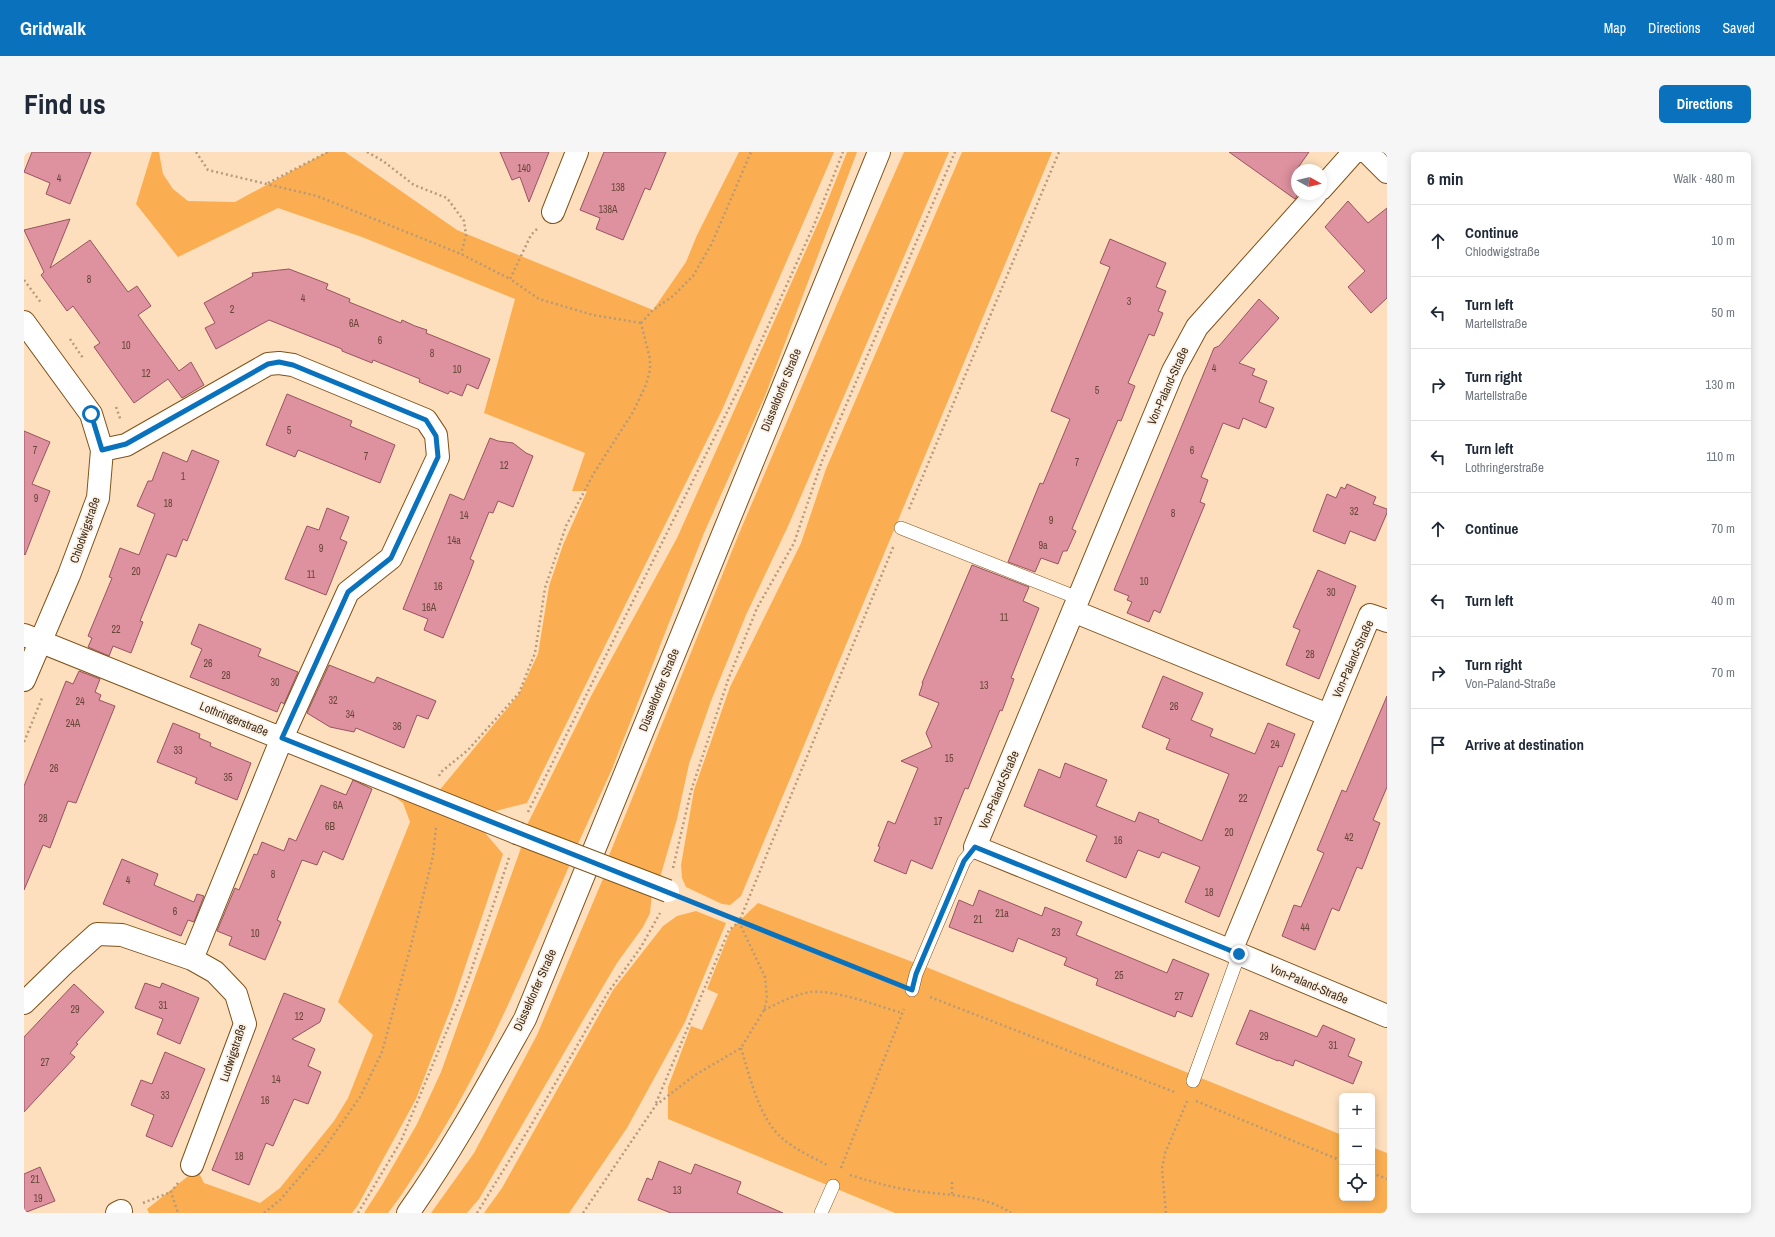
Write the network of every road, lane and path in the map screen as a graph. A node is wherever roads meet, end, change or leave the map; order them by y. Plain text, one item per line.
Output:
1 (196, 152) edge
2 (328, 152) edge
3 (367, 152) edge
4 (577, 152) edge
5 (752, 152) edge
6 (842, 152) edge
7 (879, 152) edge
8 (955, 152) edge
9 (1059, 152) edge
10 (1354, 152) edge
11 (1367, 152) edge
12 (1387, 172) edge
13 (1327, 182) edge
14 (268, 183) junction
15 (1311, 200) edge
16 (553, 212) joint
17 (461, 254) junction
18 (510, 279) junction
19 (24, 322) edge
20 (641, 323) junction
21 (102, 450) junction
22 (901, 528) junction
23 (1076, 604) junction
24 (1387, 621) edge
25 (32, 638) edge
26 (24, 680) edge
27 (1328, 715) junction
28 (282, 738) junction
29 (427, 796) junction
30 (517, 833) junction
31 (975, 847) junction
32 (668, 891) junction
33 (740, 922) junction
34 (1235, 952) junction
35 (192, 959) junction
36 (912, 990) junction
37 (24, 1003) edge
38 (764, 1010) junction
39 (902, 1013) junction
40 (1387, 1016) edge
41 (741, 1048) junction
42 (1193, 1081) joint
43 (1181, 1095) dead end
44 (1188, 1098) junction
45 (656, 1104) junction
46 (1339, 1159) edge
47 (192, 1165) joint
48 (840, 1171) junction
49 (1375, 1174) edge
50 (1387, 1179) edge
51 (952, 1181) dead end
52 (833, 1186) joint
53 (952, 1194) junction
54 (178, 1213) edge
55 (264, 1213) edge
56 (358, 1213) edge
57 (408, 1213) edge
58 (477, 1213) edge
59 (583, 1213) edge
60 (821, 1213) edge
61 (1011, 1213) edge
62 (1166, 1213) edge

1 - 14 path
2 - 14 path
3 - 17 path
4 - 16 street
5 - 20 path
6 - 30 path
7 - 57 street, Düsseldorfer Straße
8 - 32 path
9 - 22 path
10 - 13 street
11 - 12 street
14 - 17 path
15 - 23 street, Von-Paland-Straße
16 - 18 path
17 - 18 path
18 - 20 path
19 - 21 street, Chlodwigstraße
20 - 29 path
21 - 25 street, Chlodwigstraße
21 - 28 street
22 - 23 lane
22 - 33 path
23 - 27 street
23 - 31 street, Von-Paland-Straße
24 - 27 street, Von-Paland-Straße
25 - 26 street, Chlodwigstraße
25 - 28 street, Lothringerstraße
27 - 34 street, Von-Paland-Straße
28 - 29 street, Lothringerstraße
28 - 35 street
29 - 30 street, Lothringerstraße
29 - 55 path
30 - 32 street, Lothringerstraße, bridge
30 - 56 path
31 - 34 street, Von-Paland-Straße
31 - 36 lane
32 - 33 path
32 - 58 path
33 - 36 path
33 - 38 path
33 - 45 path
34 - 40 street, Von-Paland-Straße
34 - 42 lane
35 - 37 street, Ludwigstraße
35 - 47 street, Ludwigstraße
36 - 39 path
36 - 43 path
38 - 39 path
38 - 41 path
39 - 48 path
41 - 45 path
41 - 48 path
42 - 44 path
44 - 46 path
44 - 62 path
45 - 59 path
47 - 54 path
48 - 52 path
48 - 53 path
49 - 50 path
51 - 53 path
52 - 60 lane
53 - 61 path

